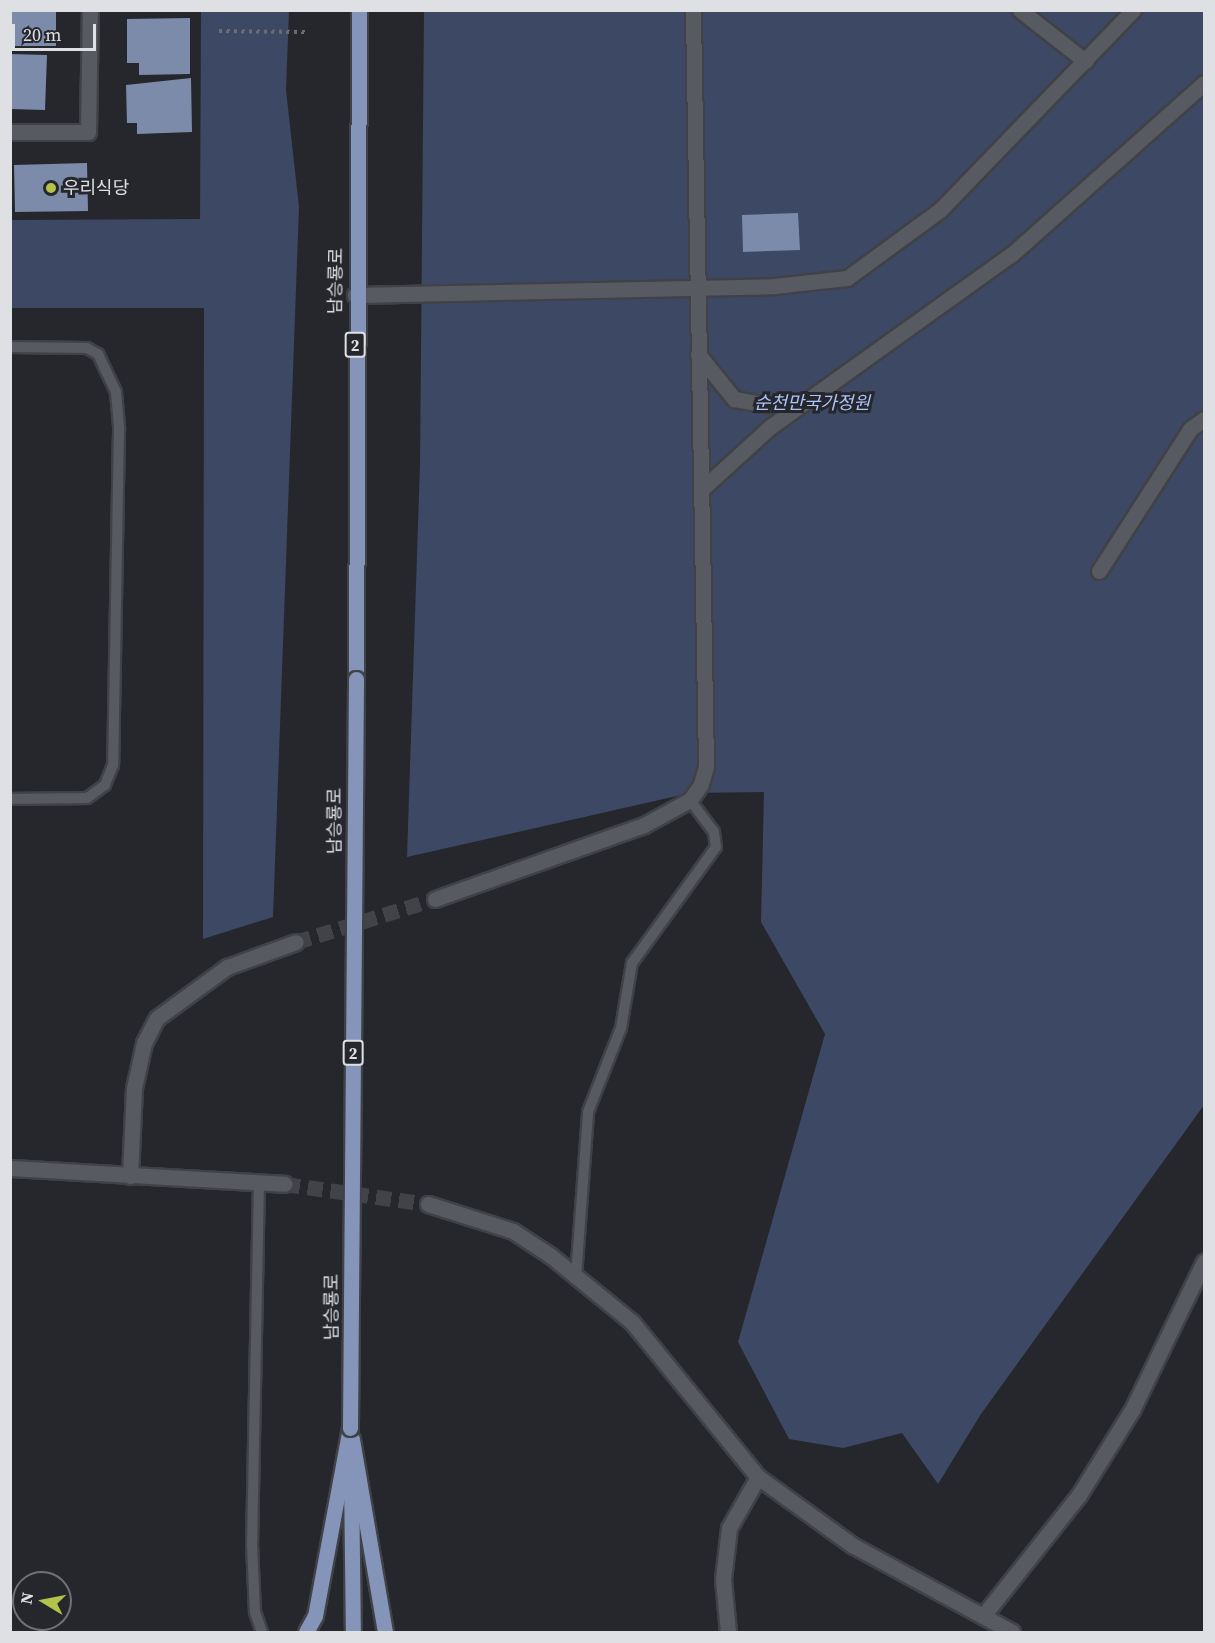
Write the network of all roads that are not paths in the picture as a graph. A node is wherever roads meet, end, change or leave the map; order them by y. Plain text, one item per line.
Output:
1 (90, 10) edge
2 (359, 10) edge
3 (693, 10) edge
4 (1020, 10) edge
5 (1134, 10) edge
6 (1085, 61) junction
7 (1204, 83) edge
8 (10, 132) edge
9 (694, 288) junction
10 (355, 295) junction
11 (10, 347) edge
12 (698, 354) junction
13 (805, 400) junction
14 (1204, 419) edge
15 (702, 489) junction
16 (1099, 571) dead end
17 (10, 799) edge
18 (690, 800) junction
19 (435, 899) tunnel mouth
20 (296, 942) tunnel mouth
21 (10, 1168) edge
22 (130, 1176) junction
23 (259, 1182) junction
24 (285, 1184) tunnel mouth
25 (428, 1204) tunnel mouth
26 (1204, 1262) edge
27 (576, 1277) junction
28 (350, 1428) junction
29 (758, 1477) junction
30 (983, 1616) junction
31 (262, 1632) edge
32 (306, 1632) edge
33 (353, 1632) edge
34 (385, 1632) edge
35 (728, 1632) edge
36 (1012, 1632) edge

1 - 8 street
2 - 10 main road, 남승룡로 / 2
3 - 9 street
4 - 6 street
5 - 6 street
6 - 9 street
7 - 13 street
9 - 10 street
9 - 12 street
10 - 28 main road, 남승룡로 / 2, bridge
11 - 17 lane
12 - 13 street
12 - 15 street
13 - 15 street
14 - 16 street
15 - 18 street
18 - 19 street
18 - 27 lane
20 - 22 street
21 - 22 street
22 - 23 street
23 - 24 street
23 - 31 lane
25 - 27 street
26 - 30 street
27 - 29 street
28 - 32 main road
28 - 33 main road, 남승룡로 / 2
28 - 34 main road
29 - 30 street
29 - 35 street
30 - 36 street

